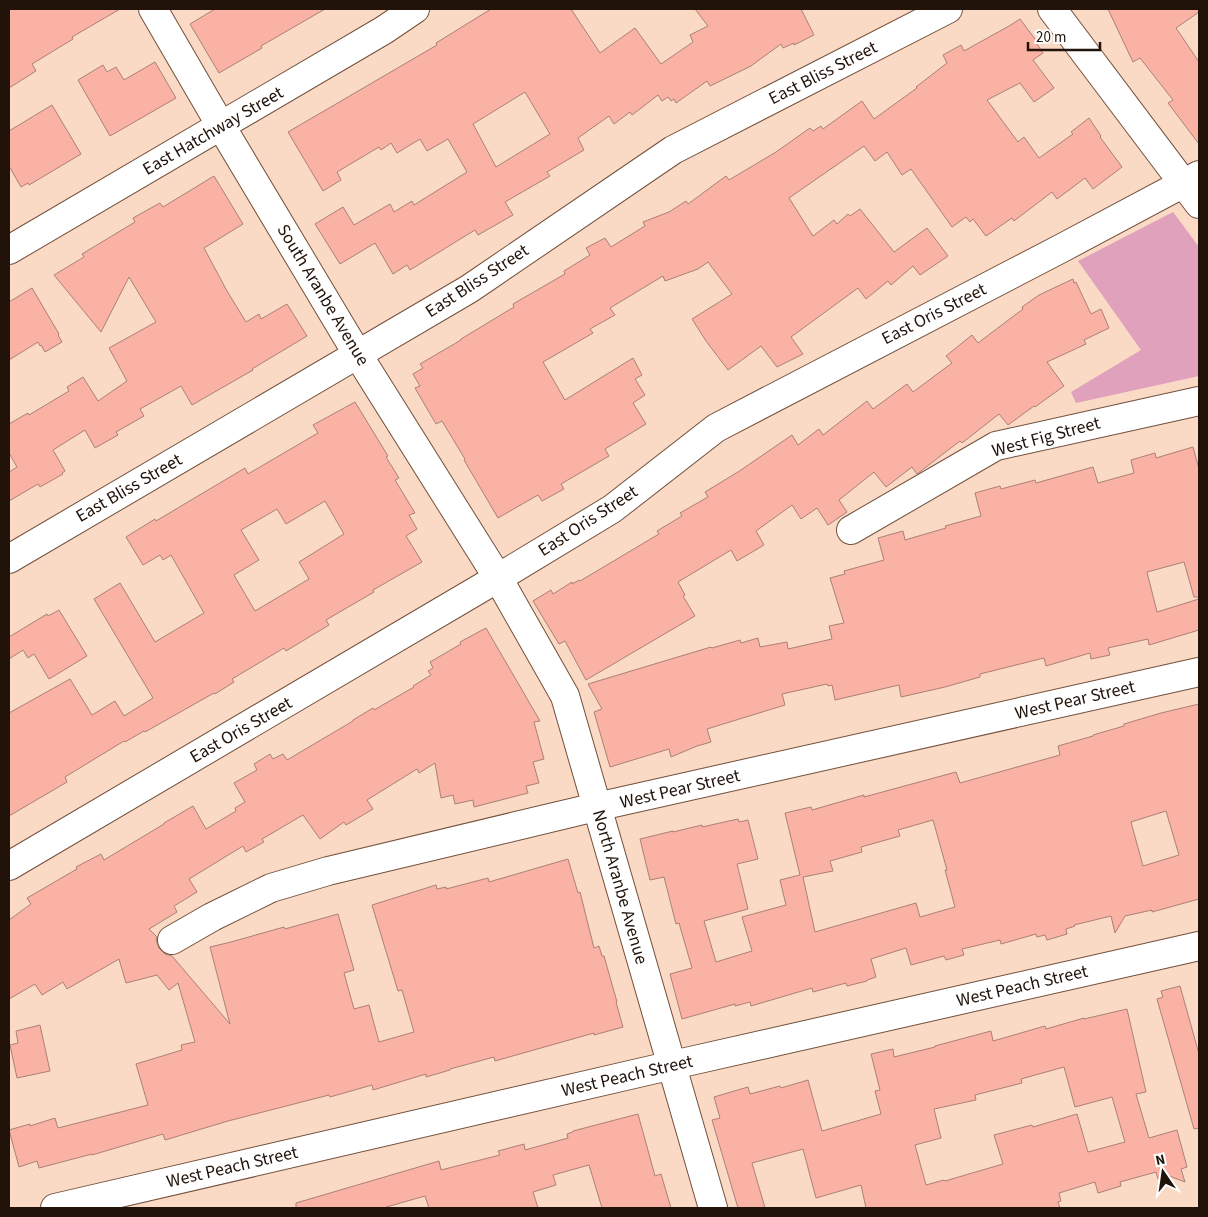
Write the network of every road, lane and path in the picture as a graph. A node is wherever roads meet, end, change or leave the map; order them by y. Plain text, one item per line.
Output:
1 (153, 9) edge
2 (415, 9) edge
3 (948, 9) edge
4 (1052, 9) edge
5 (221, 126) junction
6 (1194, 187) edge
7 (9, 250) edge
8 (358, 354) junction
9 (1199, 401) edge
10 (851, 530) dead end
11 (9, 559) edge
12 (498, 578) junction
13 (1199, 672) edge
14 (596, 807) junction
15 (9, 866) edge
16 (172, 940) dead end
17 (1199, 946) edge
18 (672, 1066) junction
19 (55, 1208) edge
20 (713, 1208) edge

1 - 5 street, South Aranbe Avenue
2 - 5 street, East Hatchway Street
3 - 8 street, East Bliss Street
4 - 6 street
5 - 7 street, East Hatchway Street
5 - 8 street, South Aranbe Avenue
6 - 12 street, East Oris Street
8 - 11 street, East Bliss Street
8 - 12 street, South Aranbe Avenue
9 - 10 street, West Fig Street
12 - 14 street, North Aranbe Avenue
12 - 15 street, East Oris Street
13 - 14 street, West Pear Street
14 - 16 street, West Pear Street
14 - 18 street, North Aranbe Avenue
17 - 18 street, West Peach Street
18 - 19 street, West Peach Street
18 - 20 street, North Aranbe Avenue

